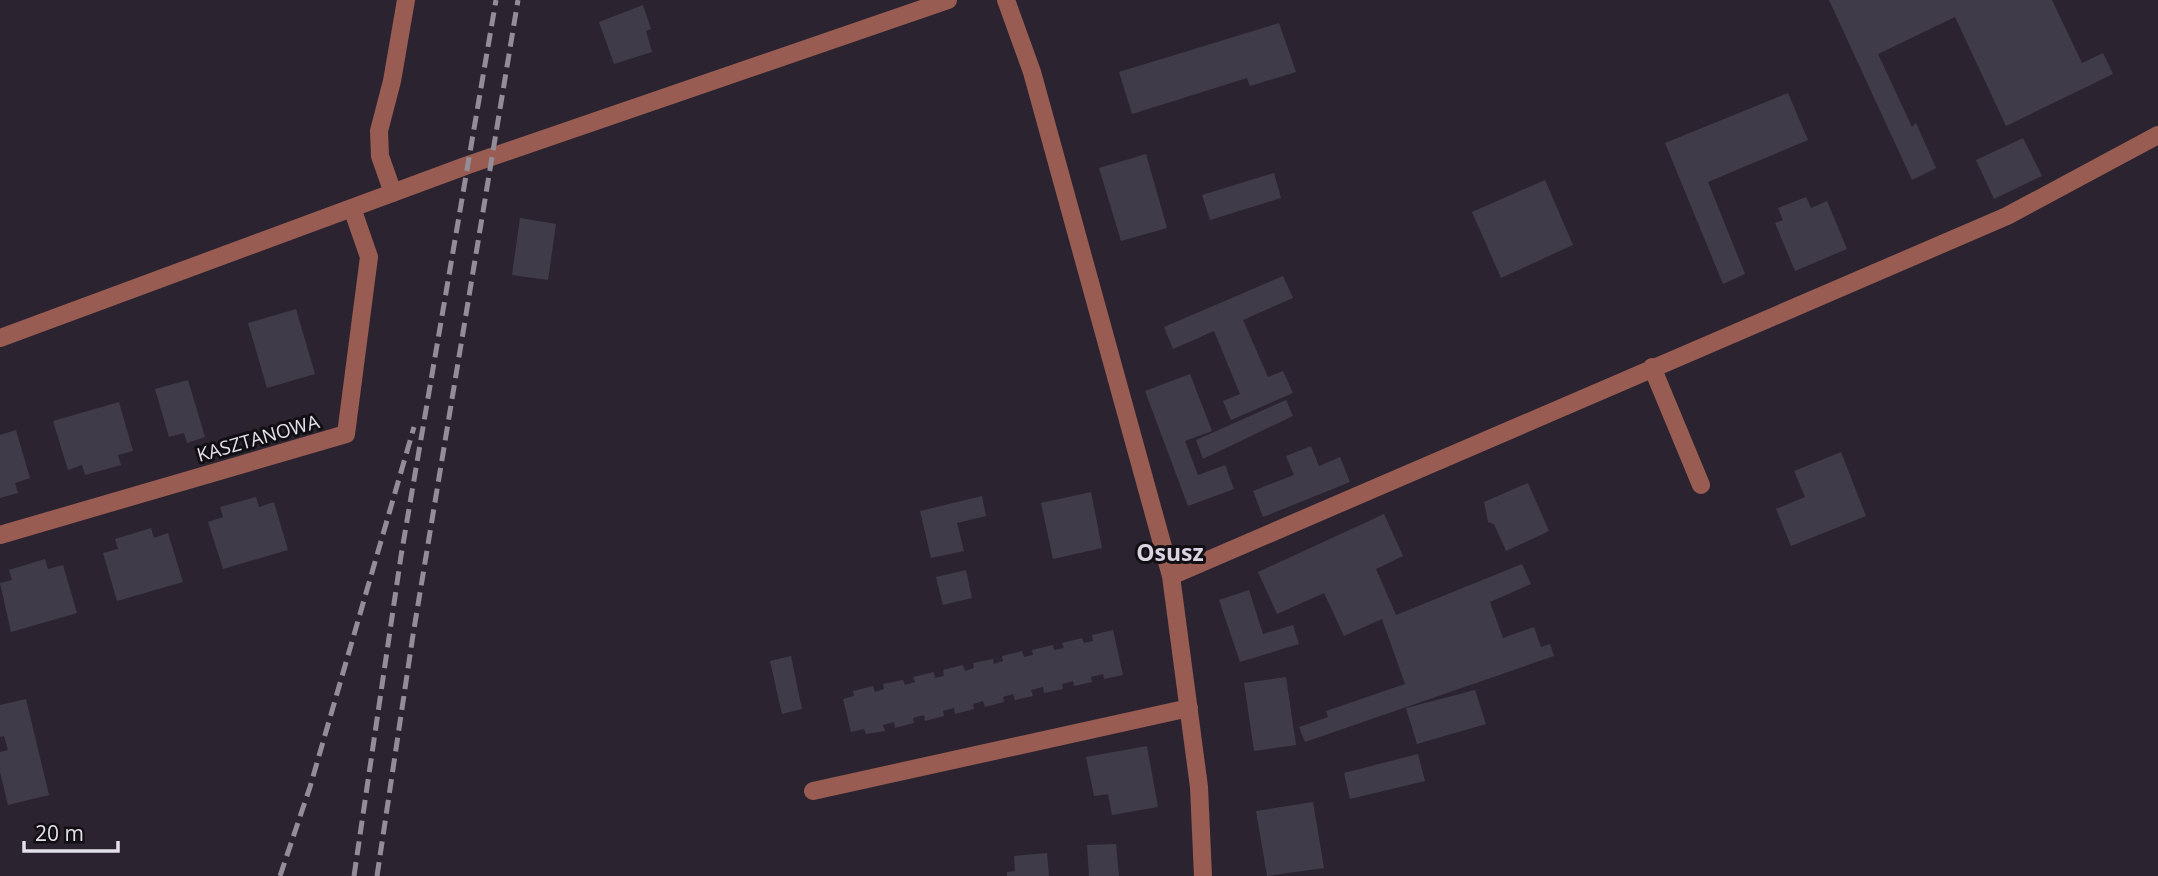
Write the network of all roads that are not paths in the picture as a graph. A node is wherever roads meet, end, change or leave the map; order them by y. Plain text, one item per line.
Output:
1 (406, 0) edge
2 (948, 0) edge
3 (1006, 0) edge
4 (2158, 135) edge
5 (393, 193) junction
6 (352, 208) junction
7 (0, 338) edge
8 (1652, 368) junction
9 (1701, 485) dead end
10 (0, 535) edge
11 (1171, 576) junction
12 (1189, 708) junction
13 (813, 791) dead end
14 (1203, 876) edge

1 - 5 street
2 - 5 street
3 - 11 street
4 - 8 street
5 - 6 street
6 - 7 street
6 - 10 street, KASZTANOWA
8 - 9 street
8 - 11 street
11 - 12 street
12 - 13 street
12 - 14 street

